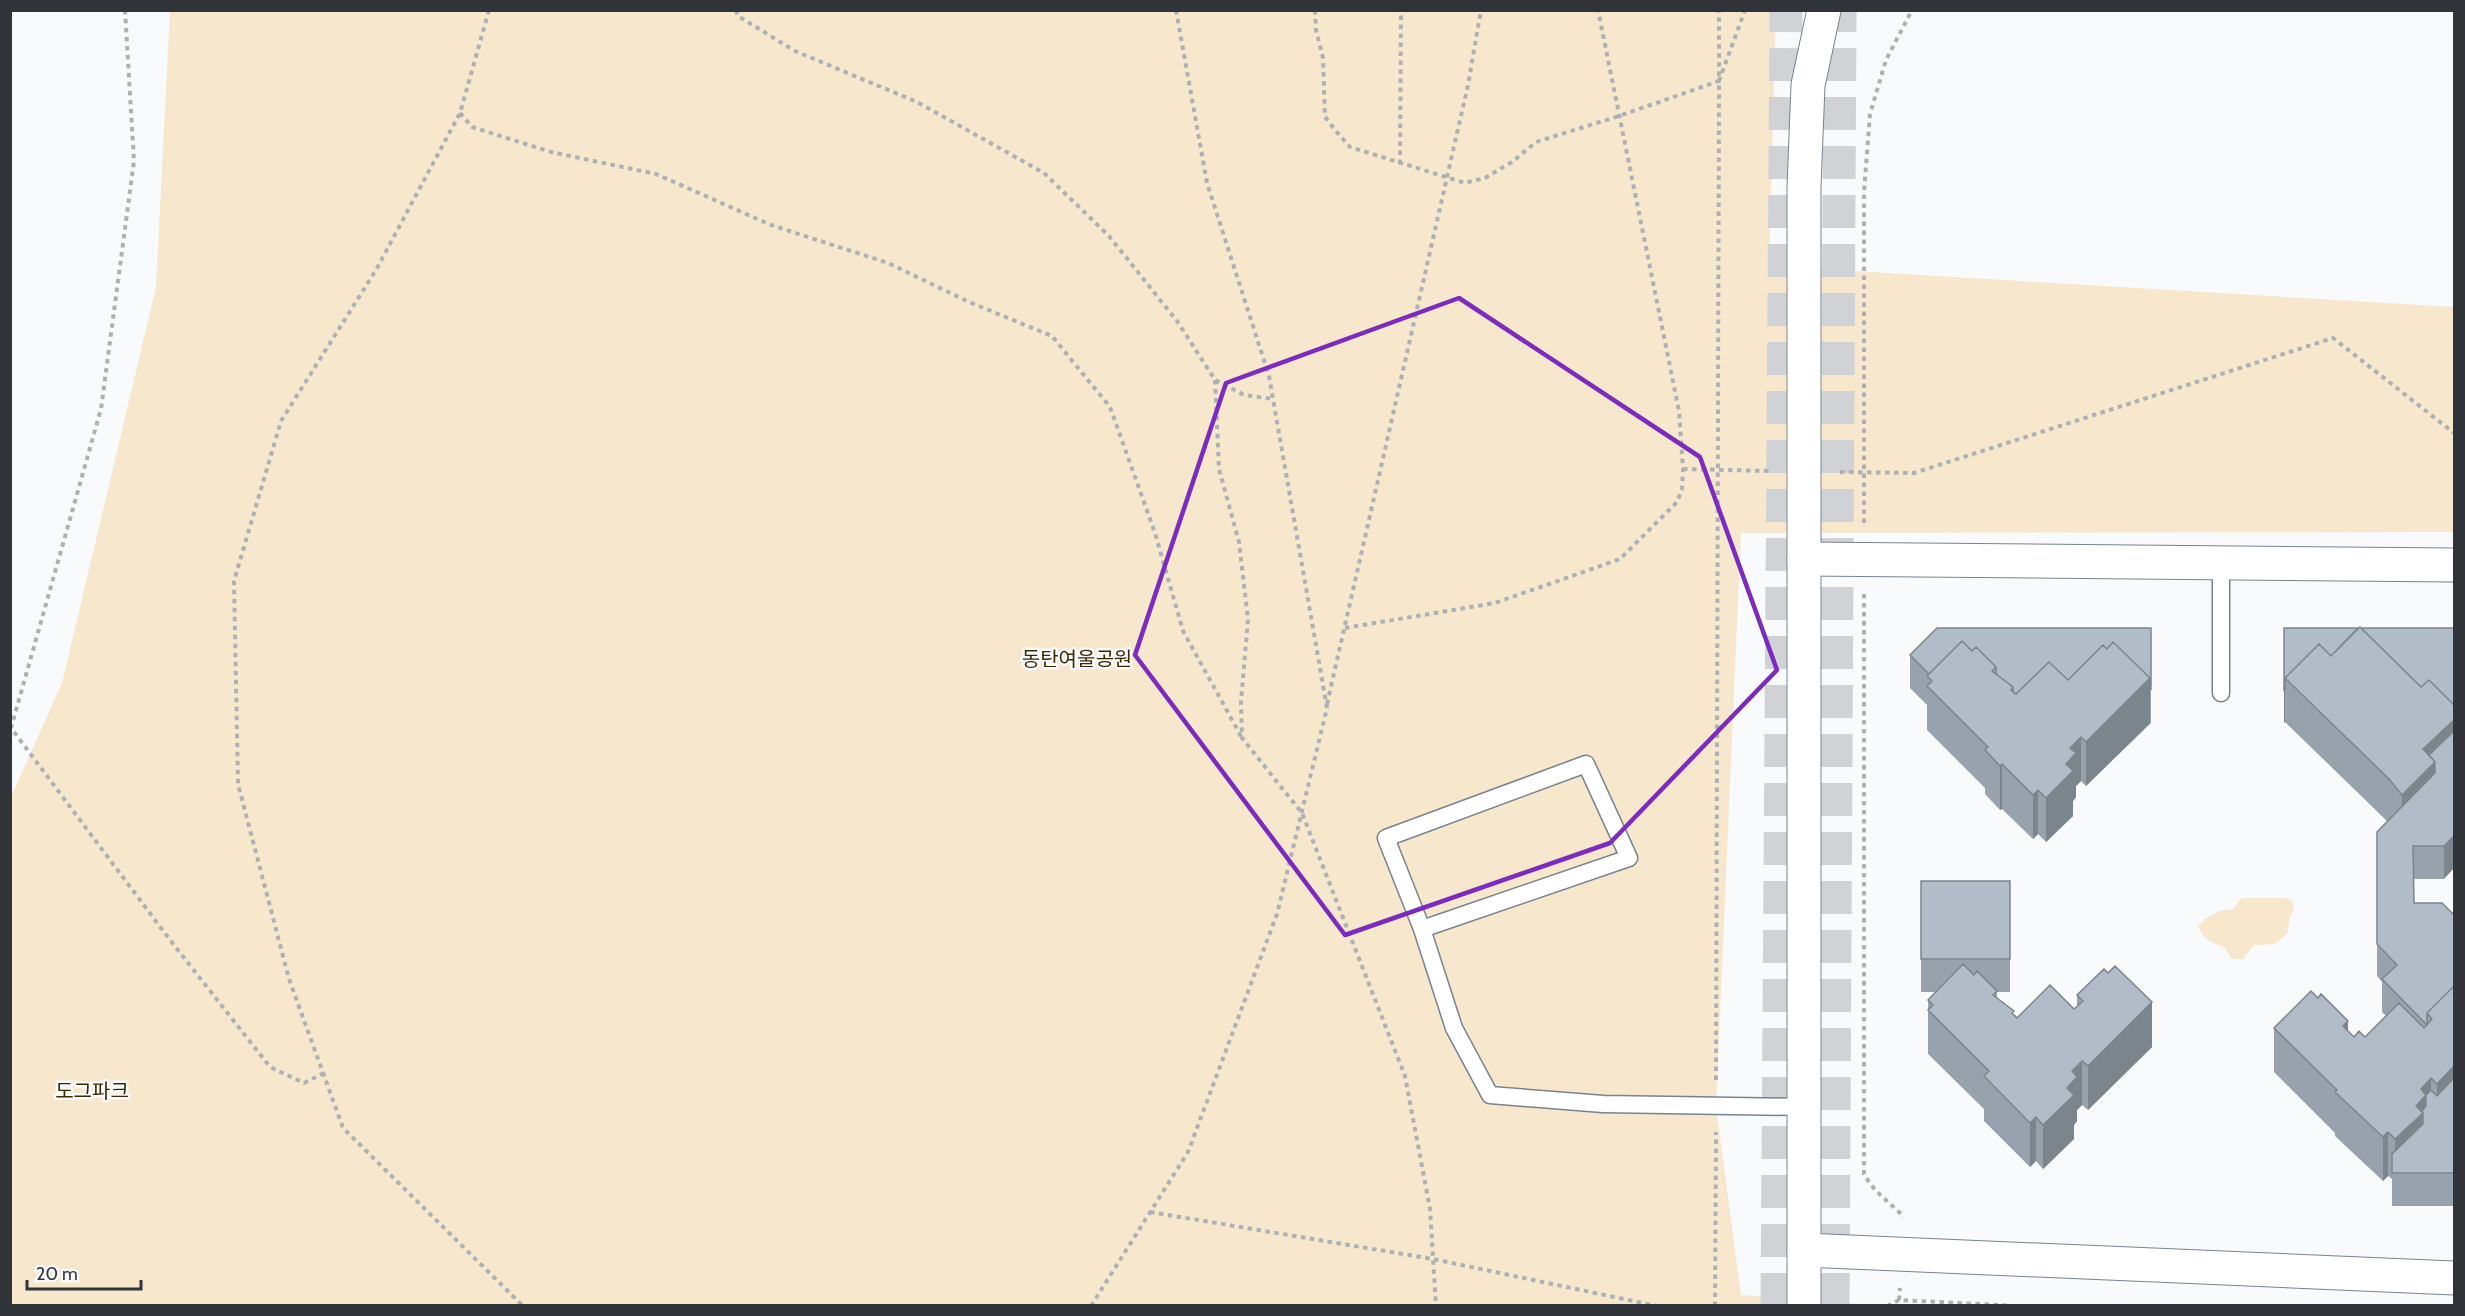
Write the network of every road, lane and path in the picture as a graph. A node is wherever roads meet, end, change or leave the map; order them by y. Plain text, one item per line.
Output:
1 (125, 10) edge
2 (489, 10) edge
3 (736, 10) edge
4 (1176, 10) edge
5 (1315, 10) edge
6 (1401, 10) edge
7 (1481, 10) edge
8 (1598, 10) edge
9 (1719, 10) edge
10 (1745, 10) edge
11 (1824, 10) edge
12 (1912, 10) edge
13 (1719, 81) junction
14 (460, 113) junction
15 (1619, 116) junction
16 (1400, 164) junction
17 (1447, 178) junction
18 (1215, 380) junction
19 (1273, 399) junction
20 (2454, 433) edge
21 (1683, 469) junction
22 (1718, 469) junction
23 (1804, 471) junction
24 (1864, 472) junction
25 (1804, 559) junction
26 (1864, 560) junction
27 (2221, 563) junction
28 (2454, 566) edge
29 (1345, 628) junction
30 (2221, 693) dead end
31 (1327, 708) junction
32 (1242, 738) junction
33 (1302, 813) junction
34 (1422, 929) junction
35 (324, 1073) junction
36 (1716, 1106) junction
37 (1804, 1107) junction
38 (1150, 1212) junction
39 (1902, 1215) dead end
40 (1804, 1250) junction
41 (1433, 1259) junction
42 (2454, 1278) edge
43 (523, 1305) edge
44 (1091, 1305) edge
45 (1436, 1305) edge
46 (1657, 1305) edge
47 (1715, 1305) edge
48 (1804, 1305) edge
49 (1887, 1305) edge
50 (2018, 1305) edge

1 - 35 path
2 - 14 path
3 - 18 path
4 - 19 path
5 - 16 path
6 - 16 path
7 - 17 path
8 - 15 path
9 - 13 path
10 - 13 path
11 - 23 street
12 - 24 path
13 - 15 path
13 - 22 path
14 - 32 path
14 - 35 path
15 - 17 path
15 - 21 path
16 - 17 path
17 - 29 path
18 - 19 path
18 - 32 path
19 - 31 path
20 - 24 path
21 - 22 path
21 - 29 path
22 - 23 path
22 - 36 path
23 - 24 path
23 - 25 street
24 - 26 path
25 - 26 street
25 - 37 street
26 - 27 street
26 - 39 path
27 - 28 street
27 - 30 lane
29 - 31 path
31 - 33 path
32 - 33 path
33 - 38 path
33 - 41 path
34 - 34 lane
34 - 36 lane
35 - 43 path
36 - 37 lane
36 - 47 path
37 - 40 street
38 - 41 path
38 - 44 path
40 - 42 street
40 - 48 street
41 - 45 path
41 - 46 path
49 - 50 path

